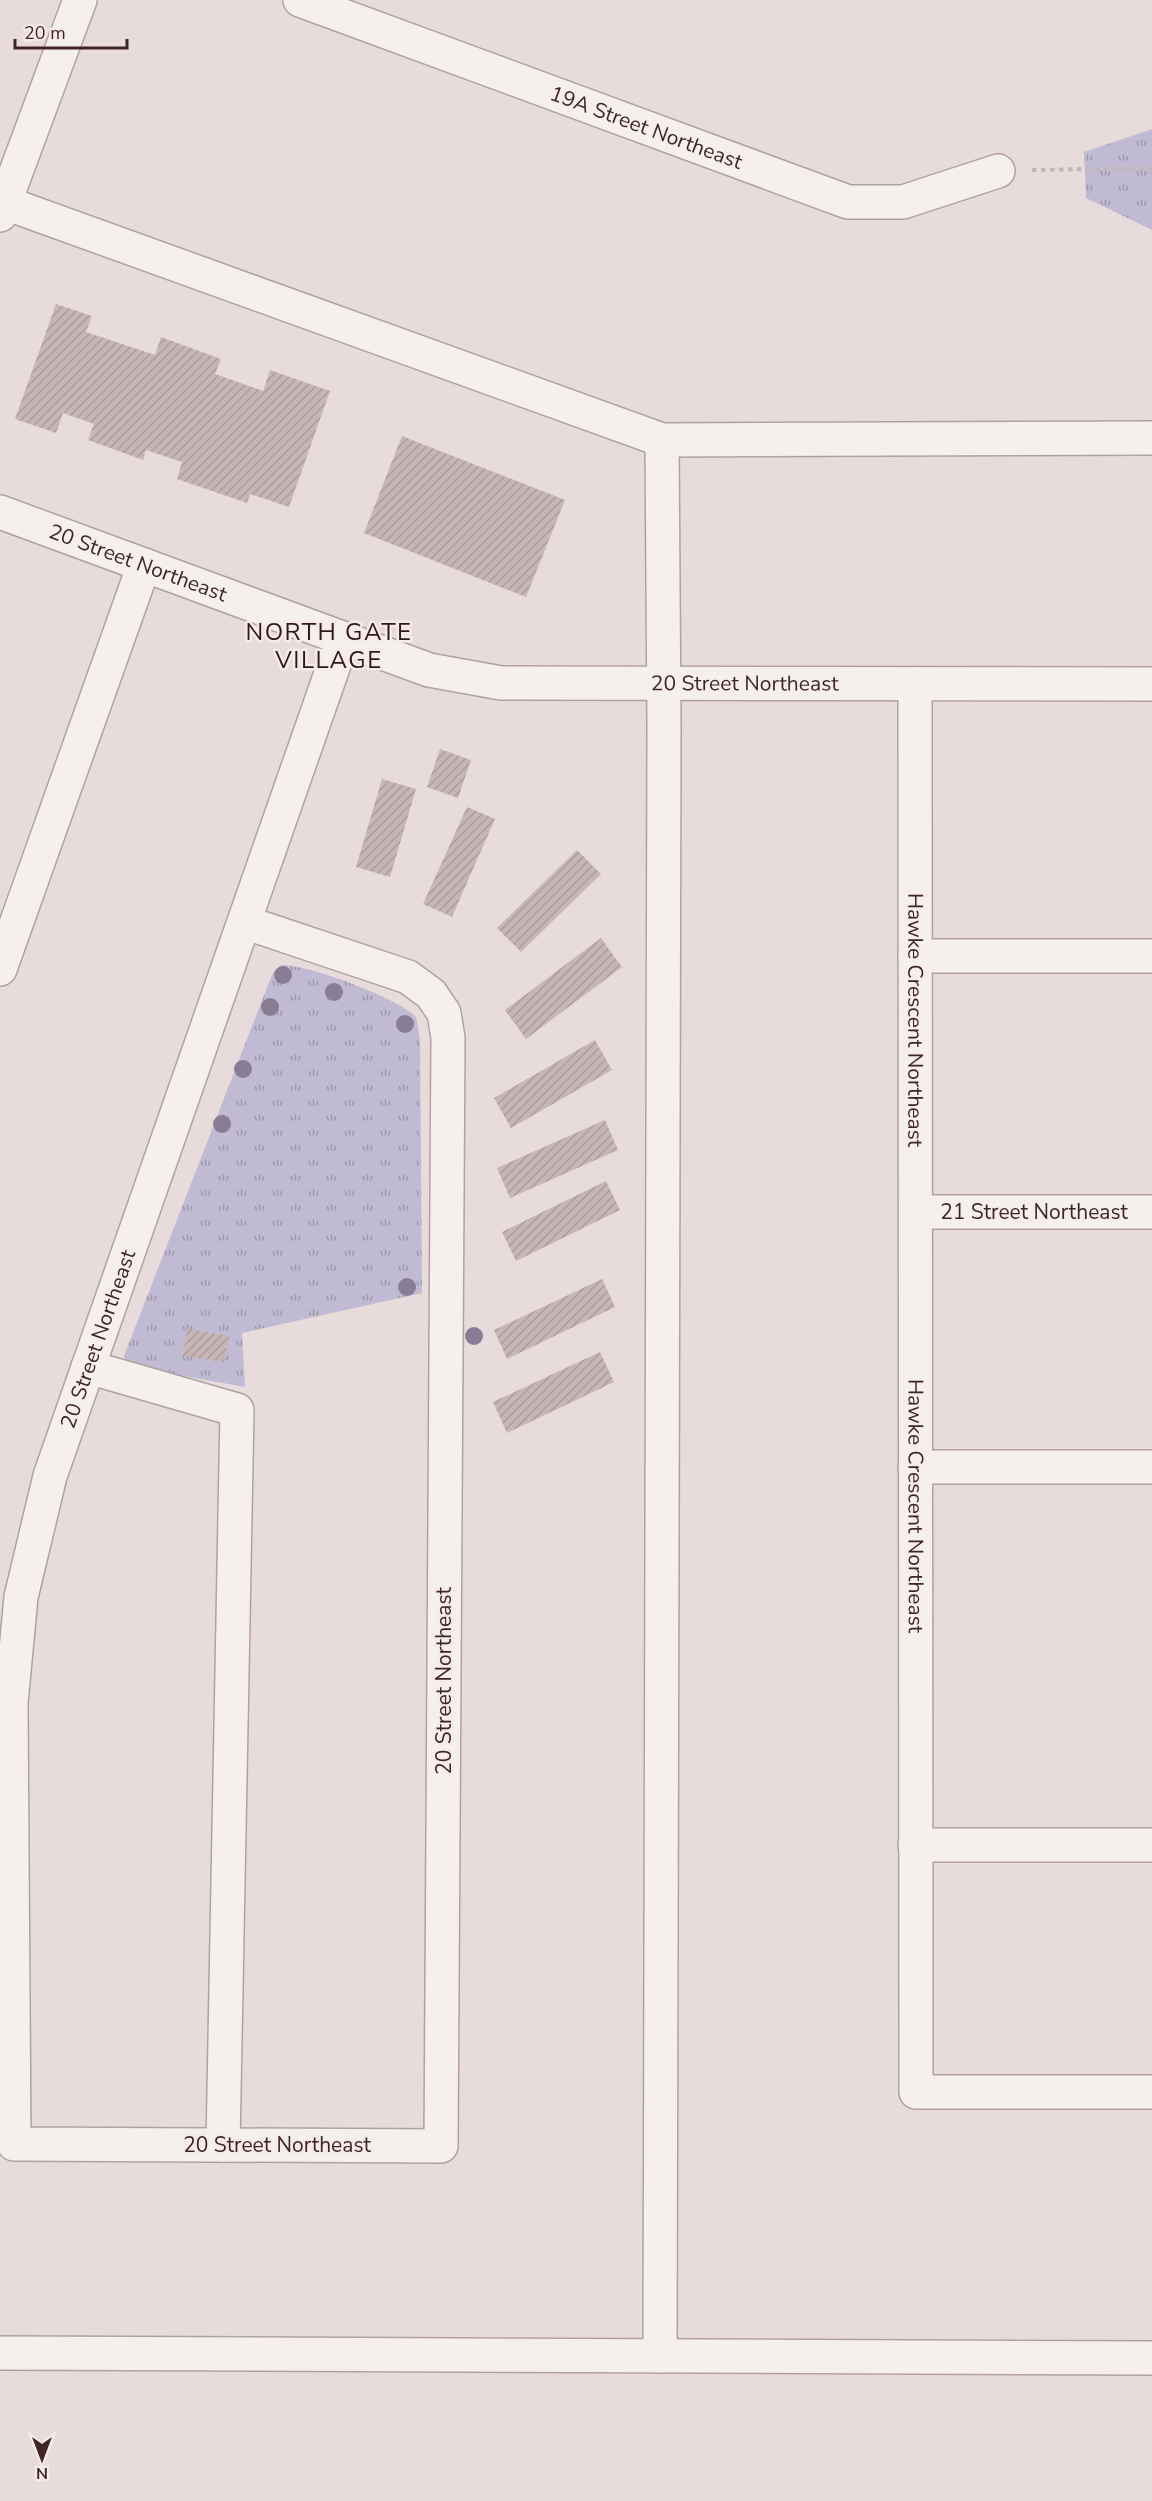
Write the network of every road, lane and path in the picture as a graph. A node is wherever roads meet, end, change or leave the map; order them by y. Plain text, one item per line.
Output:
1 (80, 0) edge
2 (300, 0) edge
3 (1152, 168) edge
4 (998, 171) joint
5 (2, 206) edge
6 (1152, 438) edge
7 (662, 440) junction
8 (0, 512) edge
9 (144, 566) junction
10 (343, 639) junction
11 (664, 683) junction
12 (915, 684) junction
13 (1152, 684) edge
14 (244, 922) junction
15 (915, 956) junction
16 (1152, 956) edge
17 (0, 969) edge
18 (917, 1212) junction
19 (1152, 1212) edge
20 (88, 1367) junction
21 (915, 1467) junction
22 (1152, 1467) edge
23 (915, 1845) junction
24 (1152, 1845) edge
25 (1152, 2092) edge
26 (223, 2145) junction
27 (0, 2353) edge
28 (660, 2356) junction
29 (1152, 2358) edge

1 - 5 street
2 - 4 street, 19A Street Northeast
3 - 4 path
5 - 7 street
6 - 7 street
7 - 11 street
8 - 9 street, 20 Street Northeast
9 - 10 street, 20 Street Northeast
9 - 17 street
10 - 11 street, 20 Street Northeast
10 - 14 street, 20 Street Northeast
11 - 12 street, 20 Street Northeast
11 - 28 street
12 - 13 street, 20 Street Northeast
12 - 15 street, Hawke Crescent Northeast
14 - 20 street, 20 Street Northeast
14 - 26 street, 20 Street Northeast
15 - 16 street
15 - 18 street, Hawke Crescent Northeast
18 - 19 street, 21 Street Northeast
18 - 21 street, Hawke Crescent Northeast
20 - 26 street
20 - 26 street, 20 Street Northeast
21 - 22 street
21 - 23 street, Hawke Crescent Northeast
23 - 24 street
23 - 25 street, Hawke Crescent Northeast
27 - 28 street
28 - 29 street

